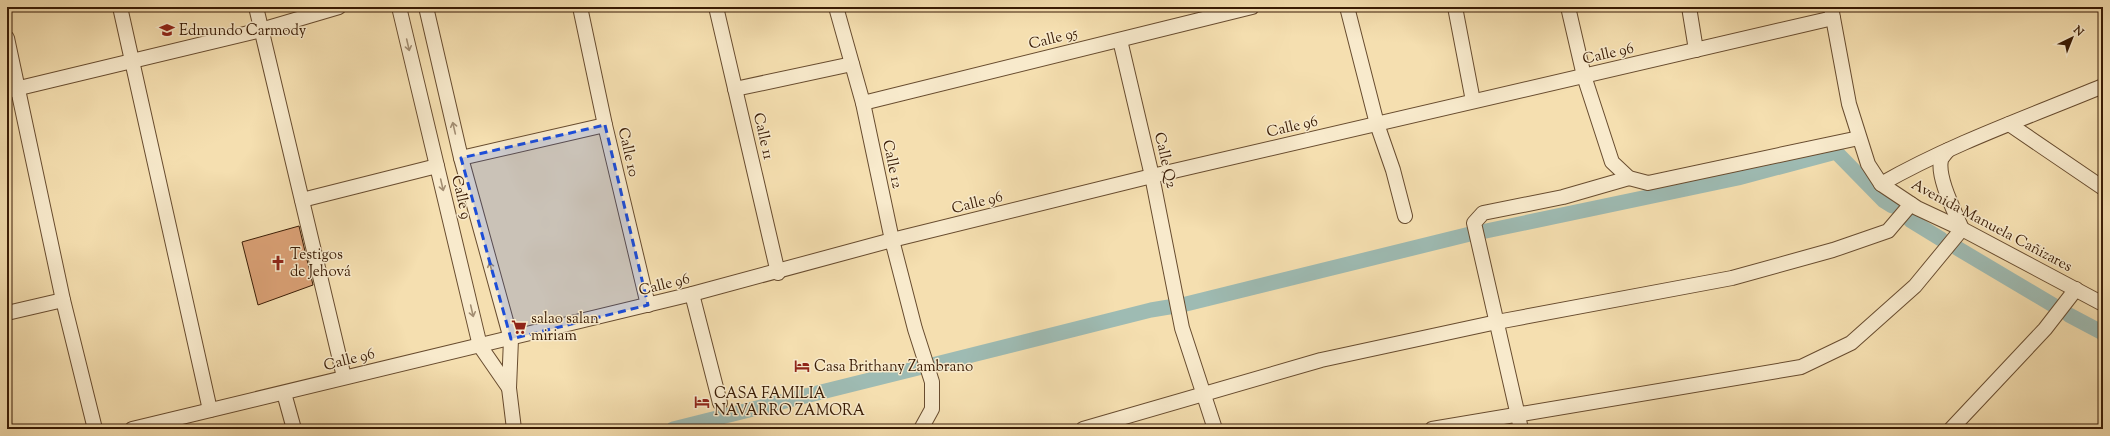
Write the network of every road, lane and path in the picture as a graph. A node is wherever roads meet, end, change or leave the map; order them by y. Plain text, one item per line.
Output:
1 (120, 7) edge
2 (256, 7) edge
3 (339, 7) edge
4 (399, 7) edge
5 (426, 7) edge
6 (580, 7) edge
7 (716, 7) edge
8 (836, 7) edge
9 (1252, 7) edge
10 (1348, 7) edge
11 (1455, 7) edge
12 (1568, 7) edge
13 (1689, 7) edge
14 (1832, 13) edge
15 (261, 30) junction
16 (7, 38) edge
17 (1120, 40) junction
18 (1696, 50) junction
19 (133, 61) junction
20 (852, 64) junction
21 (1584, 76) junction
22 (2103, 86) edge
23 (12, 89) edge
24 (735, 89) junction
25 (1473, 101) junction
26 (863, 103) junction
27 (1377, 124) junction
28 (2009, 124) junction
29 (605, 125) junction
30 (1859, 138) junction
31 (1948, 150) junction
32 (461, 158) junction
33 (437, 166) junction
34 (1152, 176) junction
35 (1628, 178) junction
36 (1881, 184) junction
37 (2103, 188) edge
38 (302, 200) junction
39 (1911, 204) junction
40 (1405, 216) dead end
41 (1962, 229) junction
42 (892, 240) junction
43 (778, 273) junction
44 (2076, 289) junction
45 (692, 294) junction
46 (63, 300) junction
47 (2103, 304) edge
48 (648, 305) junction
49 (7, 313) edge
50 (1497, 322) junction
51 (511, 339) junction
52 (480, 346) junction
53 (344, 377) junction
54 (509, 388) junction
55 (284, 393) junction
56 (1205, 394) junction
57 (720, 403) dead end
58 (210, 410) junction
59 (1517, 415) junction
60 (95, 429) edge
61 (132, 429) edge
62 (294, 429) edge
63 (514, 429) edge
64 (921, 429) edge
65 (1083, 429) edge
66 (1215, 429) edge
67 (1432, 429) edge
68 (1521, 429) edge
69 (1952, 429) edge

1 - 19 street
2 - 15 street
3 - 15 street
4 -> 33 street, Calle 9
32 -> 5 street, Calle 9
6 - 29 street, Calle 10
7 - 24 street, Calle 11
8 - 20 street, Calle 12
9 - 17 street, Calle 95
10 - 27 street
11 - 25 street
12 - 21 street
13 - 18 street
14 - 18 street, Calle 96
14 - 30 street, Avenida Manuela Cañizares
15 - 19 street
15 - 38 street
16 - 23 street
17 - 26 street, Calle 95
17 - 34 street, Calle Q2
18 - 21 street, Calle 96
19 - 23 street
19 - 58 street
20 - 24 street
20 - 26 street, Calle 12
21 - 25 street, Calle 96
21 - 35 street
22 - 28 street
23 - 46 street
24 - 43 street, Calle 11
25 - 27 street, Calle 96
26 - 42 street, Calle 12
27 - 34 street, Calle 96
27 - 40 street
28 - 31 street
28 - 37 street
29 - 32 street
29 - 48 street, Calle 10
30 - 35 street
30 - 36 street, Avenida Manuela Cañizares
31 - 36 street
31 - 41 street
51 -> 32 street, Calle 9
33 - 38 street
33 -> 52 street, Calle 9
34 - 42 street, Calle 96
34 - 56 street, Calle Q2
35 - 50 street
36 - 39 street, Avenida Manuela Cañizares
38 - 53 street
39 - 41 street, Avenida Manuela Cañizares
39 - 50 street
41 - 44 street, Avenida Manuela Cañizares
41 - 59 street
42 - 43 street, Calle 96
42 - 64 street, Calle 12
43 - 45 street, Calle 96
44 - 47 street, Avenida Manuela Cañizares
44 - 69 street
45 - 48 street, Calle 96
45 - 57 street
46 - 49 street
46 - 60 street
48 - 51 street, Calle 96
50 - 56 street
50 - 59 street
51 - 52 street, Calle 96
51 - 54 street, Calle 9
52 - 53 street, Calle 96
52 - 54 street, Calle 9
53 - 55 street, Calle 96
54 - 63 street, Calle 9
55 - 58 street, Calle 96
55 - 62 street
56 - 65 street
56 - 66 street, Calle Q2
58 - 61 street, Calle 96
59 - 67 street
59 - 68 street

